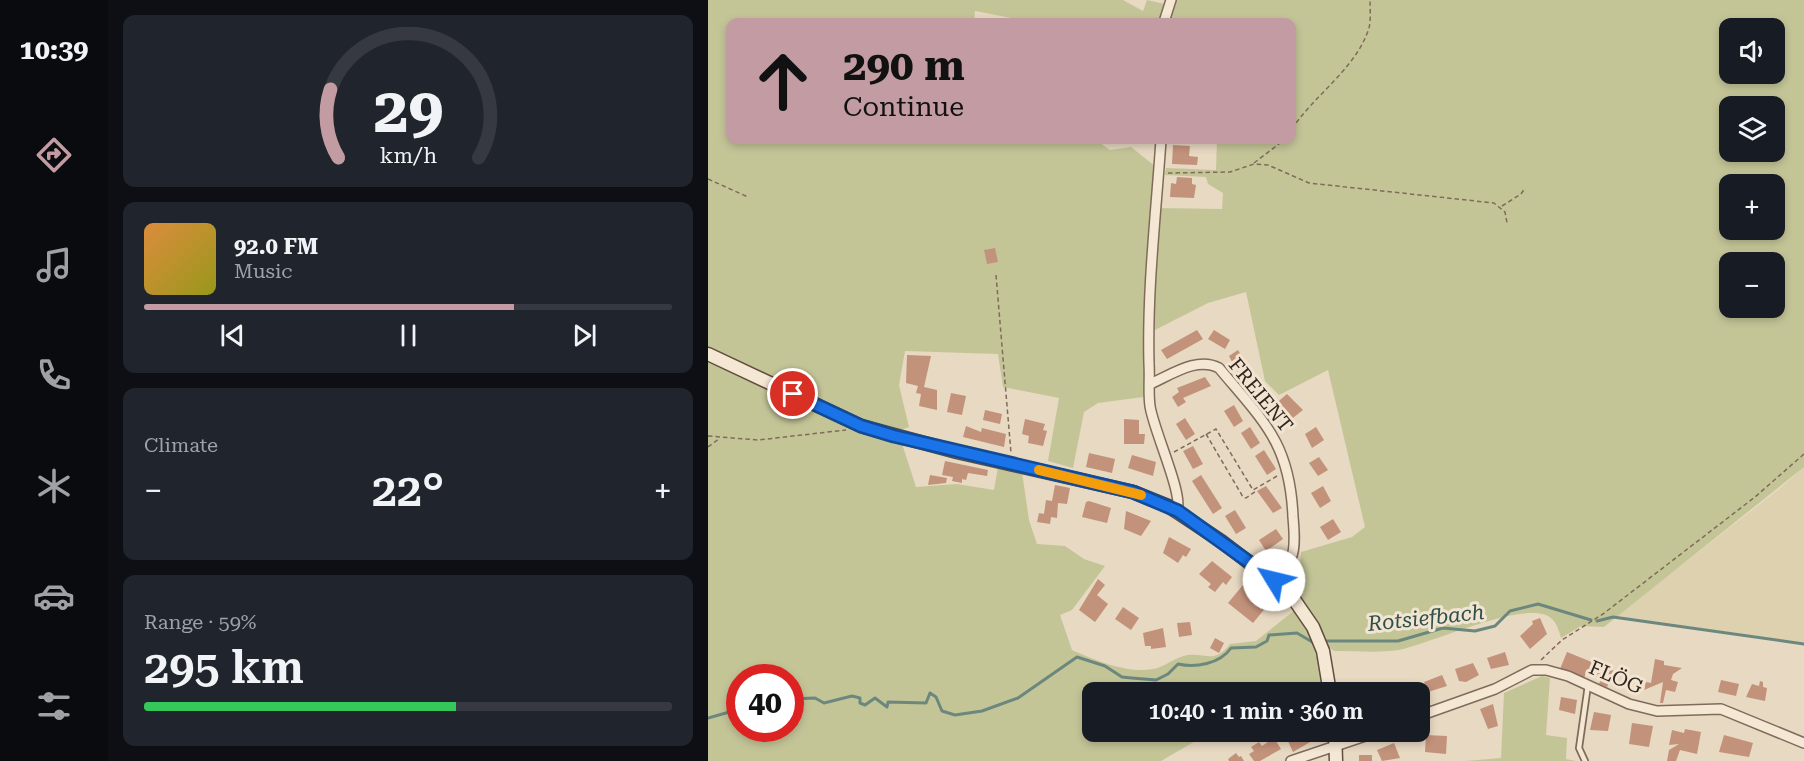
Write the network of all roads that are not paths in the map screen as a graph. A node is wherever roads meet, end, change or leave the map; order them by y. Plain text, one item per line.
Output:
1 (1171, 0) edge
2 (1165, 18) edge
3 (1161, 144) edge
4 (708, 354) edge
5 (1150, 384) junction
6 (1178, 511) junction
7 (1274, 580) junction
8 (1329, 682) edge
9 (1588, 685) junction
10 (1430, 712) edge
11 (1336, 742) edge
12 (1350, 742) edge
13 (1804, 743) edge
14 (1337, 747) junction
15 (1291, 761) edge
16 (1336, 761) edge
17 (1585, 761) edge

1 - 2 street
3 - 5 street
4 - 6 street
5 - 6 street
5 - 7 street, FREIENT
6 - 7 street
7 - 8 street
9 - 10 street, FLÖG
9 - 13 street, FLÖG
9 - 17 lane
11 - 14 street
12 - 14 street
14 - 15 street
14 - 16 street

